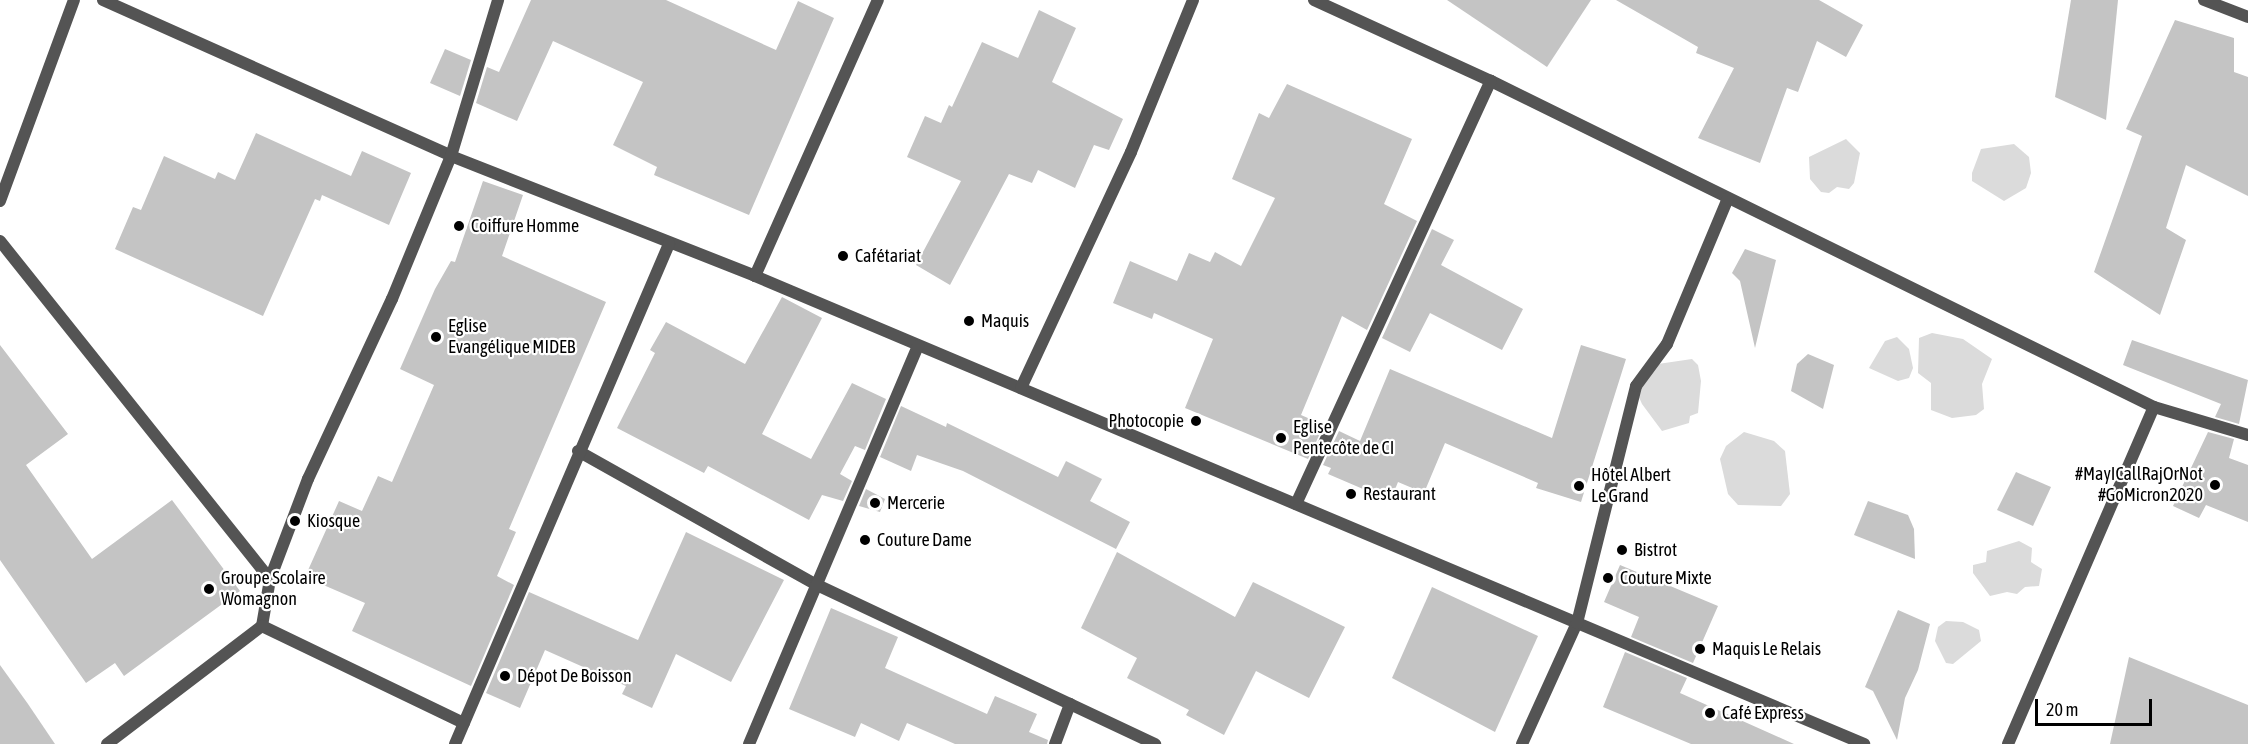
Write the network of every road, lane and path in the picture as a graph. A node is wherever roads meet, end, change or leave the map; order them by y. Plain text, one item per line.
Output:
1 (74, 0) edge
2 (103, 0) edge
3 (498, 0) edge
4 (878, 0) edge
5 (1193, 0) edge
6 (1314, 0) edge
7 (2204, 0) edge
8 (2248, 17) edge
9 (1491, 81) junction
10 (451, 156) junction
11 (1728, 198) junction
12 (0, 201) edge
13 (0, 241) edge
14 (669, 244) junction
15 (755, 276) junction
16 (918, 345) junction
17 (1021, 388) junction
18 (2154, 407) junction
19 (2248, 435) edge
20 (578, 451) junction
21 (1296, 504) junction
22 (270, 579) junction
23 (815, 584) junction
24 (1577, 623) junction
25 (262, 626) junction
26 (1070, 704) junction
27 (464, 723) junction
28 (107, 744) edge
29 (455, 744) edge
30 (749, 744) edge
31 (1055, 744) edge
32 (1155, 744) edge
33 (1522, 744) edge
34 (1864, 744) edge
35 (2008, 744) edge

1 - 12 street
2 - 10 street
3 - 10 street
4 - 15 street
5 - 17 street
6 - 9 street
7 - 8 street
9 - 11 street
9 - 21 street
10 - 14 street
10 - 22 street
11 - 18 street
11 - 24 street
13 - 22 street
14 - 15 street
14 - 20 street
15 - 16 street
16 - 17 street
16 - 23 street
17 - 21 street
18 - 19 street
18 - 35 street
20 - 23 street
20 - 27 street
21 - 24 street
22 - 25 street
23 - 26 street
23 - 30 street
24 - 33 street
24 - 34 street
25 - 27 street
25 - 28 street
26 - 31 street
26 - 32 street
27 - 29 street

